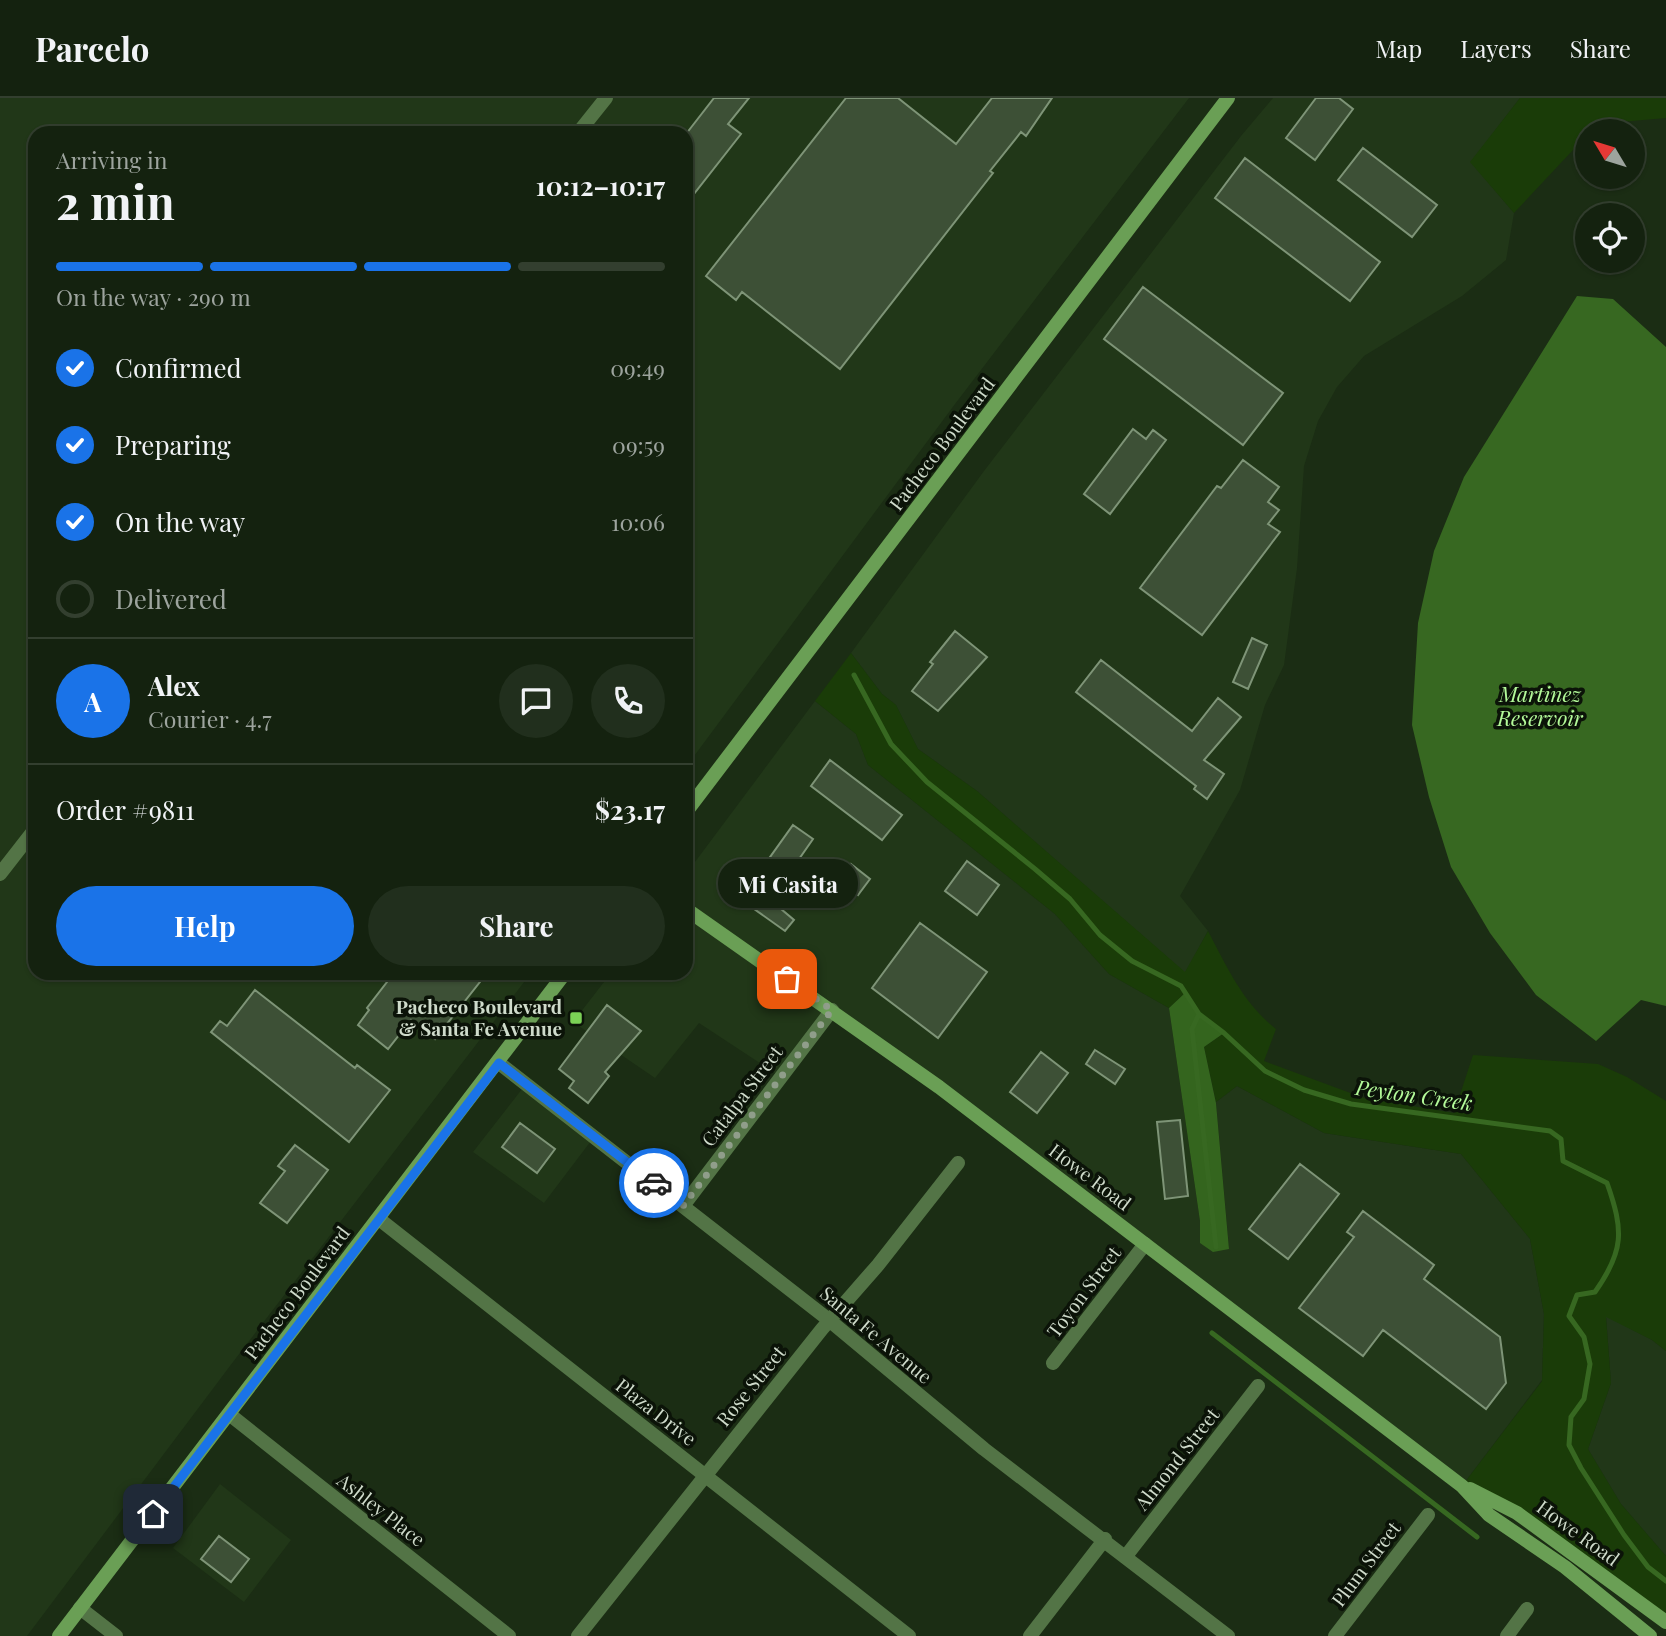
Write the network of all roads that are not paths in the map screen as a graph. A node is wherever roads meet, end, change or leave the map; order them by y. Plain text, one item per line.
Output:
1 (606, 98) edge
2 (1221, 100) edge
3 (584, 126) edge
4 (693, 804) edge
5 (28, 838) edge
6 (0, 874) edge
7 (693, 914) edge
8 (560, 980) edge
9 (832, 1010) junction
10 (499, 1063) junction
11 (958, 1163) dead end
12 (683, 1206) junction
13 (379, 1219) junction
14 (1145, 1244) junction
15 (829, 1320) junction
16 (1053, 1363) dead end
17 (1258, 1386) dead end
18 (229, 1414) junction
19 (705, 1475) junction
20 (1462, 1486) junction
21 (1428, 1515) dead end
22 (1105, 1539) junction
23 (1126, 1556) junction
24 (80, 1608) junction
25 (1527, 1609) dead end
26 (1666, 1622) edge
27 (59, 1636) edge
28 (116, 1636) edge
29 (509, 1636) edge
30 (578, 1636) edge
31 (909, 1636) edge
32 (1030, 1636) edge
33 (1228, 1636) edge
34 (1335, 1636) edge
35 (1507, 1636) edge
36 (1650, 1636) edge

1 - 3 street
2 - 4 main road, Pacheco Boulevard
5 - 6 street
7 - 9 main road, Howe Road
8 - 10 main road, Pacheco Boulevard
9 - 12 street, Catalpa Street
9 - 14 main road, Howe Road
10 - 12 street, Santa Fe Avenue
10 - 13 main road, Pacheco Boulevard
11 - 15 street, Rose Street
12 - 15 street, Santa Fe Avenue
13 - 18 main road, Pacheco Boulevard
13 - 19 street, Plaza Drive
14 - 16 street, Toyon Street
14 - 20 main road, Howe Road
15 - 19 street, Rose Street
15 - 22 street, Santa Fe Avenue
17 - 23 street, Almond Street
18 - 24 main road, Pacheco Boulevard
18 - 29 street, Ashley Place
19 - 30 street, Rose Street
19 - 31 street, Plaza Drive
20 - 26 main road, Howe Road
20 - 36 main road, Howe Road
21 - 34 street, Plum Street
22 - 23 street, Santa Fe Avenue
22 - 32 street
23 - 33 street, Santa Fe Avenue
24 - 27 main road, Pacheco Boulevard
24 - 28 street
25 - 35 street

